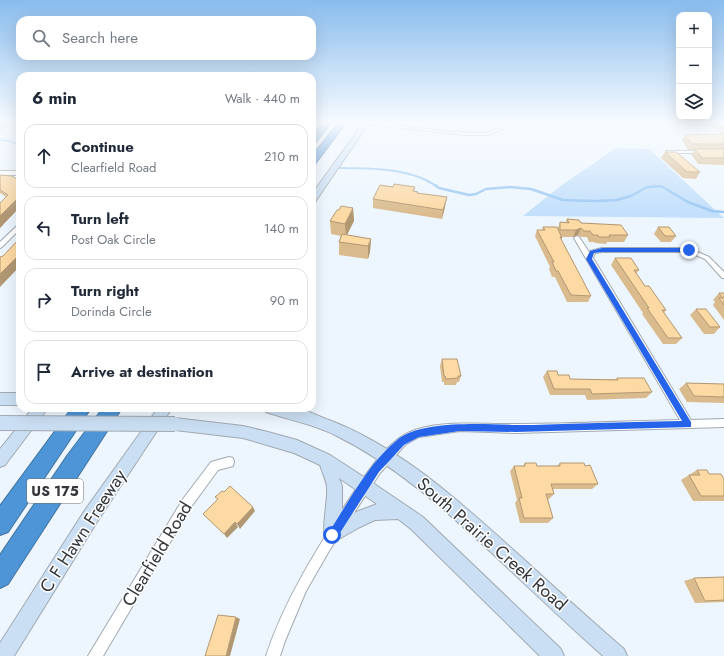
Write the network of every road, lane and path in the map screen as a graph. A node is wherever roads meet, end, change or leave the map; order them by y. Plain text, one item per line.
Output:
1 (345, 154) edge
2 (0, 173) edge
3 (16, 173) edge
4 (316, 194) edge
5 (16, 230) edge
6 (577, 238) dead end
7 (0, 246) edge
8 (589, 259) junction
9 (724, 276) edge
10 (0, 399) edge
11 (16, 399) edge
12 (38, 412) edge
13 (79, 412) edge
14 (110, 412) edge
15 (162, 412) edge
16 (286, 412) edge
17 (0, 423) edge
18 (724, 423) edge
19 (688, 424) junction
20 (16, 440) junction
21 (0, 450) edge
22 (387, 456) junction
23 (0, 460) edge
24 (325, 460) junction
25 (229, 462) dead end
26 (365, 486) junction
27 (402, 511) junction
28 (0, 524) edge
29 (332, 535) junction
30 (0, 576) edge
31 (3, 656) edge
32 (95, 656) edge
33 (273, 656) edge
34 (554, 656) edge
35 (617, 656) edge

1 - 4 main road
2 - 3 street
5 - 7 street
6 - 8 street
8 - 9 street
8 - 19 street
10 - 11 main road
12 - 20 main road
13 - 28 highway, US 175
14 - 30 highway, US 175
15 - 31 main road, C F Hawn Freeway
16 - 22 main road, South Prairie Creek Road
17 - 24 main road, South Prairie Creek Road, bridge
18 - 19 street
19 - 22 street
20 - 21 main road
20 - 23 main road
22 - 26 street
22 - 35 main road, South Prairie Creek Road
24 - 26 main road, South Prairie Creek Road
24 - 29 main road
25 - 32 street, Clearfield Road
26 - 27 main road, South Prairie Creek Road
26 - 29 street
27 - 29 main road
27 - 34 main road, South Prairie Creek Road
29 - 33 street

